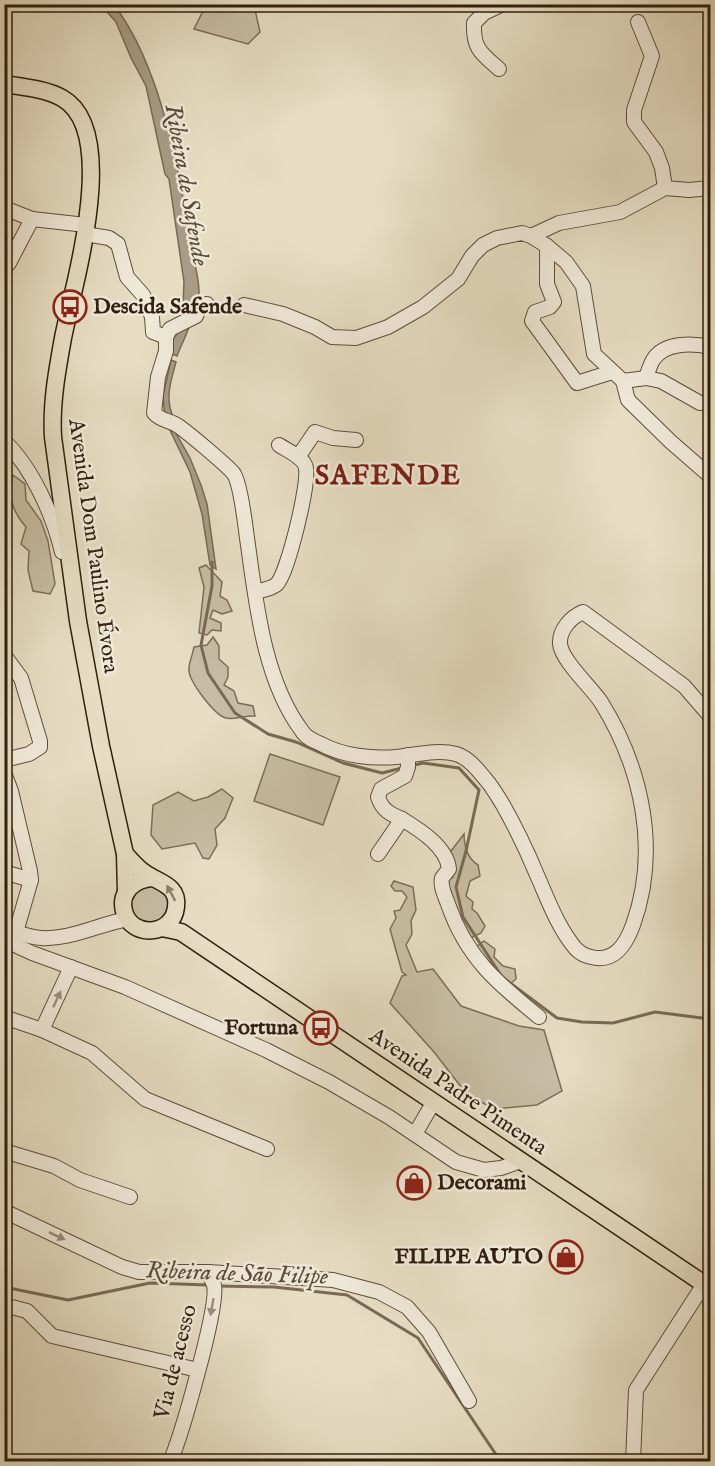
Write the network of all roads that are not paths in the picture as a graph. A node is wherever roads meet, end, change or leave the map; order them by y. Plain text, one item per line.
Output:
1 (503, 4) edge
2 (638, 22) dead end
3 (498, 69) dead end
4 (4, 84) edge
5 (665, 188) junction
6 (711, 188) edge
7 (4, 208) edge
8 (32, 219) junction
9 (85, 229) junction
10 (531, 236) junction
11 (547, 246) junction
12 (4, 268) edge
13 (207, 304) dead end
14 (244, 305) dead end
15 (168, 333) junction
16 (711, 347) edge
17 (617, 377) junction
18 (646, 378) junction
19 (700, 403) dead end
20 (356, 440) dead end
21 (4, 441) edge
22 (279, 445) dead end
23 (298, 457) junction
24 (711, 476) edge
25 (255, 592) junction
26 (78, 621) junction
27 (4, 655) edge
28 (711, 716) edge
29 (408, 755) junction
30 (4, 760) edge
31 (4, 773) edge
32 (402, 819) junction
33 (125, 854) junction
34 (378, 854) dead end
35 (4, 872) edge
36 (152, 878) junction
37 (31, 880) junction
38 (125, 896) junction
39 (128, 919) junction
40 (168, 922) junction
41 (96, 926) junction
42 (8, 933) edge
43 (71, 968) junction
44 (4, 1017) edge
45 (539, 1017) dead end
46 (42, 1030) junction
47 (434, 1103) junction
48 (415, 1134) junction
49 (267, 1149) dead end
50 (4, 1151) edge
51 (521, 1161) junction
52 (130, 1197) dead end
53 (4, 1211) edge
54 (208, 1272) junction
55 (707, 1286) edge
56 (4, 1305) edge
57 (198, 1370) junction
58 (469, 1401) dead end
59 (170, 1461) edge
60 (633, 1461) edge

1 - 3 street
2 - 5 street
4 - 9 main road, Avenida Dom Paulino Évora
5 - 6 street
5 - 10 street
7 - 8 street
8 - 9 street
8 - 12 street
9 - 15 street
9 - 26 main road, Avenida Dom Paulino Évora
10 - 11 street
10 - 14 street
11 - 17 street
11 - 17 street
13 - 15 street
15 - 25 street
16 - 18 street
17 - 18 street
17 - 24 street
18 - 19 street
20 - 23 street
21 - 26 street
22 - 23 street
23 - 25 street
25 - 29 street
26 - 33 main road, Avenida Dom Paulino Évora
27 - 30 street
28 - 29 street
29 - 32 street
31 - 37 street
32 - 34 street
32 - 45 street
33 - 36 main road
33 - 38 main road, Avenida Dom Paulino Évora
35 - 37 street
36 - 38 main road
40 -> 36 main road
37 - 42 street
38 - 39 main road
38 - 41 street
39 - 40 main road
39 - 41 street
40 - 47 main road, Avenida Padre Pimenta
41 - 42 street
42 - 43 street
46 -> 43 street
43 - 48 street
44 - 46 street
46 - 49 street
47 - 48 street
47 - 51 main road, Avenida Padre Pimenta
48 - 51 street
50 - 52 street
51 - 55 main road, Avenida Padre Pimenta
53 -> 54 street, Via de acesso
54 -> 57 street, Via de acesso
54 - 58 street
55 - 60 street
56 - 57 street
57 - 59 street, Via de acesso

